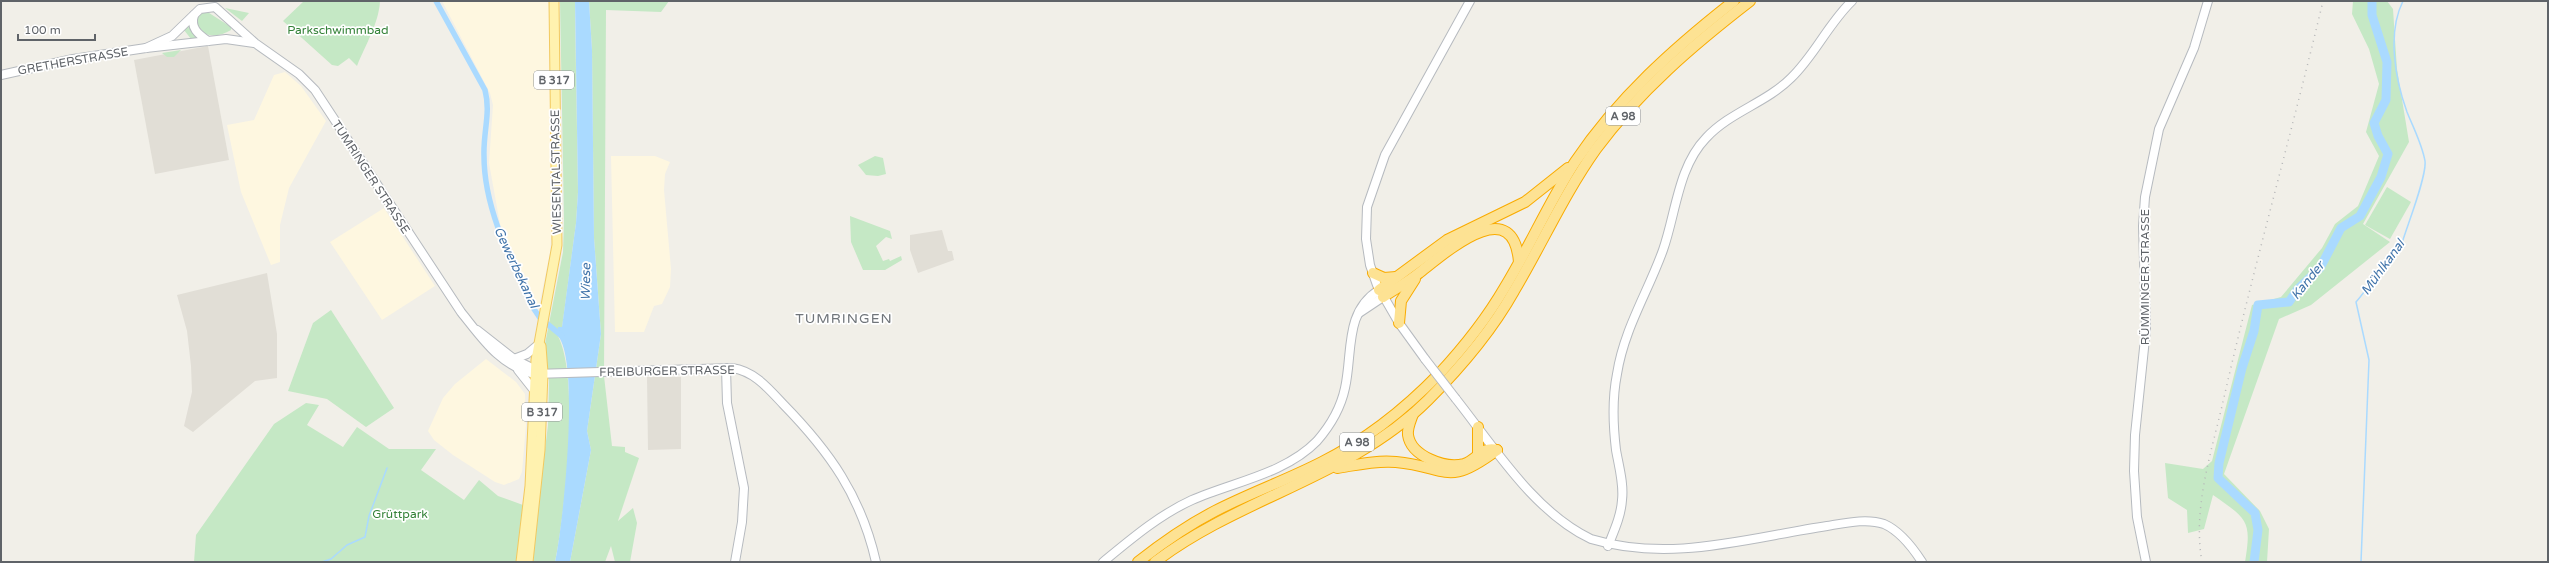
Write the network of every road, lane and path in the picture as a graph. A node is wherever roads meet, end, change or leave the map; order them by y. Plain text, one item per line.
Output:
1 (554, 1) edge
2 (1470, 1) edge
3 (1734, 1) edge
4 (1750, 1) edge
5 (1852, 1) edge
6 (2208, 1) edge
7 (195, 12) junction
8 (238, 29) junction
9 (226, 39) junction
10 (208, 41) junction
11 (255, 43) junction
12 (146, 48) junction
13 (1, 75) edge
14 (1576, 161) junction
15 (1519, 262) junction
16 (1373, 273) junction
17 (1418, 274) junction
18 (1398, 277) junction
19 (1381, 294) junction
20 (1399, 323) junction
21 (539, 342) junction
22 (492, 346) junction
23 (514, 358) junction
24 (726, 368) junction
25 (518, 369) junction
26 (538, 372) junction
27 (533, 389) junction
28 (1413, 413) junction
29 (1478, 427) junction
30 (1497, 450) junction
31 (1478, 454) junction
32 (1329, 470) junction
33 (531, 498) junction
34 (1608, 546) junction
35 (1922, 561) edge
36 (521, 562) edge
37 (528, 562) edge
38 (735, 562) edge
39 (876, 562) edge
40 (1103, 562) edge
41 (1138, 562) edge
42 (1155, 562) edge
43 (2146, 562) edge

1 - 21 main road, WIESENTALSTRASSE / B 317
2 - 16 street
3 - 14 highway, A 98
4 - 28 highway, A 98
5 - 34 street
6 - 43 street, RÜMMINGER STRASSE
7 - 8 street, TUMRINGER STRASSE
7 - 10 street
7 - 12 street, GRETHERSTRASSE
8 - 9 street
8 - 11 street, TUMRINGER STRASSE
9 - 10 street, GRETHERSTRASSE
9 - 11 street, TUMRINGER STRASSE
10 - 12 street, GRETHERSTRASSE
11 - 22 street, TUMRINGER STRASSE
12 - 13 street, GRETHERSTRASSE
14 - 15 highway, A 98
14 - 18 highway
15 - 17 highway
15 - 41 highway, A 98
16 - 18 highway
16 - 19 street
17 - 19 highway
17 - 20 highway
18 - 19 highway
19 - 20 street
19 - 40 street
20 - 29 street, bridge
21 - 23 street
21 - 26 main road, B 317
22 - 23 street, TUMRINGER STRASSE
22 - 25 street, TUMRINGER STRASSE
23 - 26 street, TUMRINGER STRASSE
24 - 26 street, FREIBURGER STRASSE
24 - 38 street
24 - 39 street, FREIBURGER STRASSE
25 - 26 street, TUMRINGER STRASSE
25 - 27 street
26 - 27 main road, B 317
26 - 33 main road, B 317
27 - 33 main road, B 317
28 - 31 highway
28 - 32 highway, A 98
29 - 30 street
29 - 31 highway
30 - 31 highway
30 - 32 highway
30 - 34 street
32 - 42 highway, A 98
33 - 36 main road, B 317
33 - 37 main road, B 317
34 - 35 street

